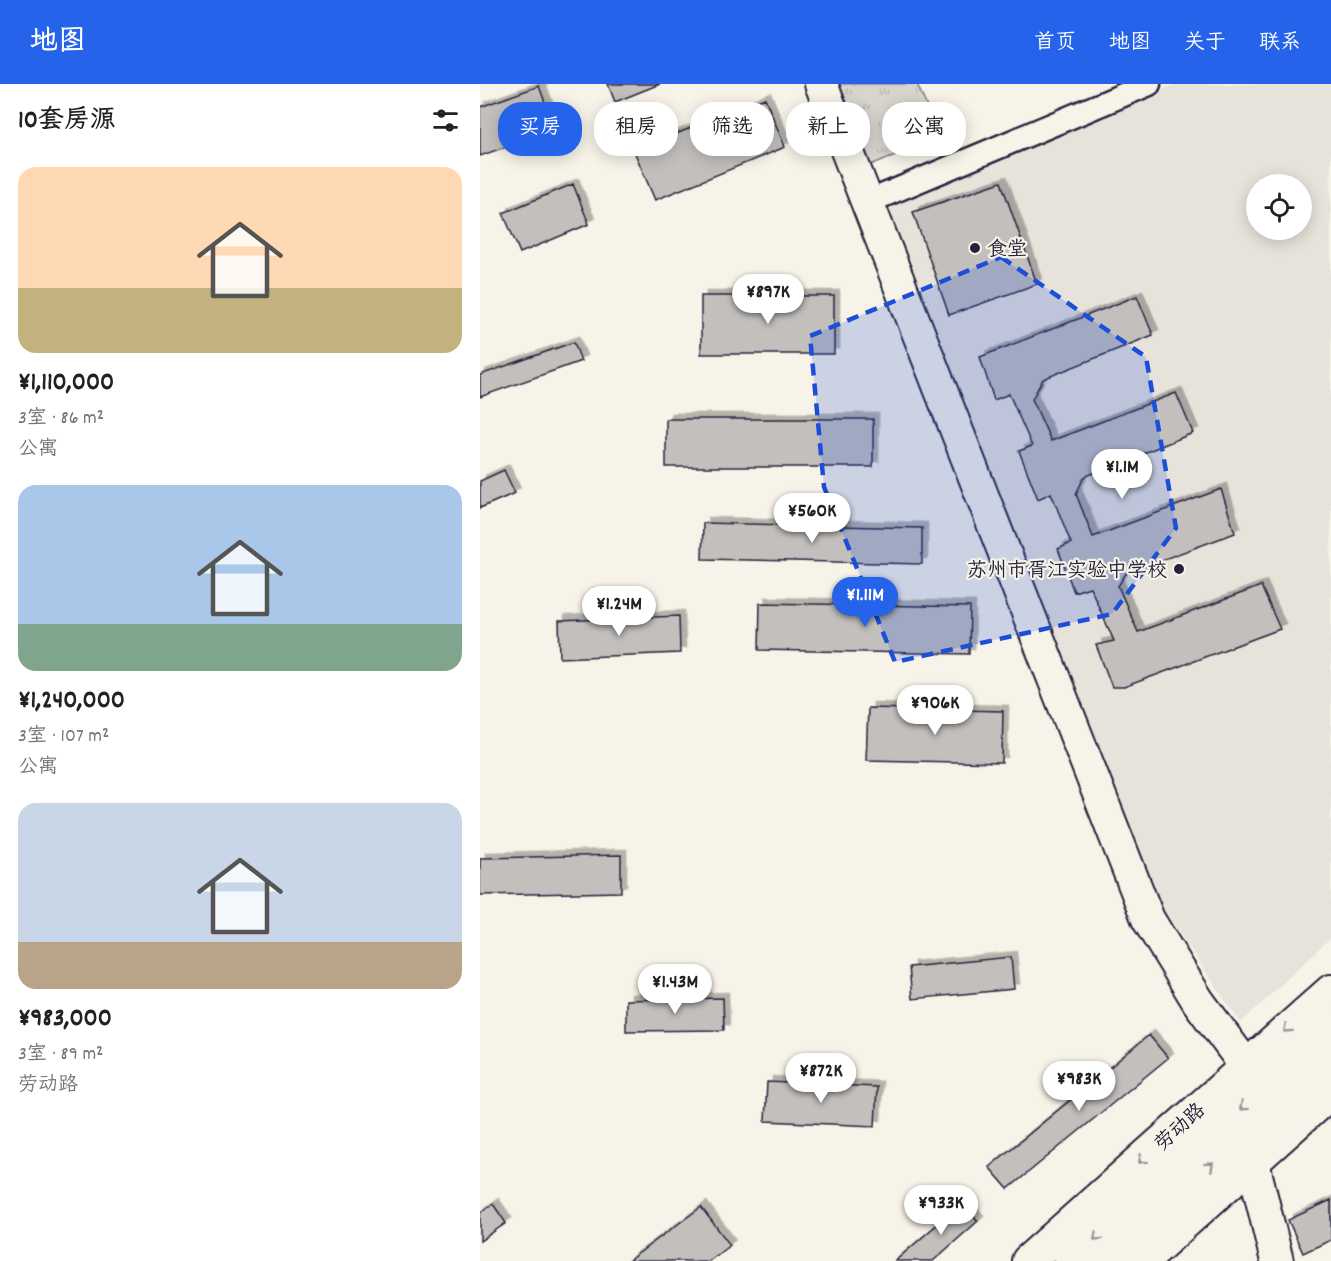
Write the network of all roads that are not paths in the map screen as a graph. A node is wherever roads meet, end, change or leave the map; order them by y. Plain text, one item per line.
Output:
1 (821, 84) edge
2 (1149, 84) edge
3 (868, 202) junction
4 (1331, 991) edge
5 (1331, 1024) edge
6 (1331, 1056) edge
7 (1246, 1066) junction
8 (1294, 1077) junction
9 (1331, 1092) edge
10 (1253, 1163) junction
11 (1028, 1261) edge
12 (1070, 1261) edge
13 (1104, 1261) edge
14 (1142, 1261) edge
15 (1277, 1261) edge

1 - 3 main road
2 - 3 street
3 - 7 main road
4 -> 7 main road, 劳动路
5 - 8 main road, 劳动路
6 - 8 main road, 劳动路
7 -> 11 main road, 劳动路
8 -> 12 main road, 劳动路
13 -> 8 main road, 劳动路
9 - 10 main road
10 - 14 main road
10 - 15 main road

